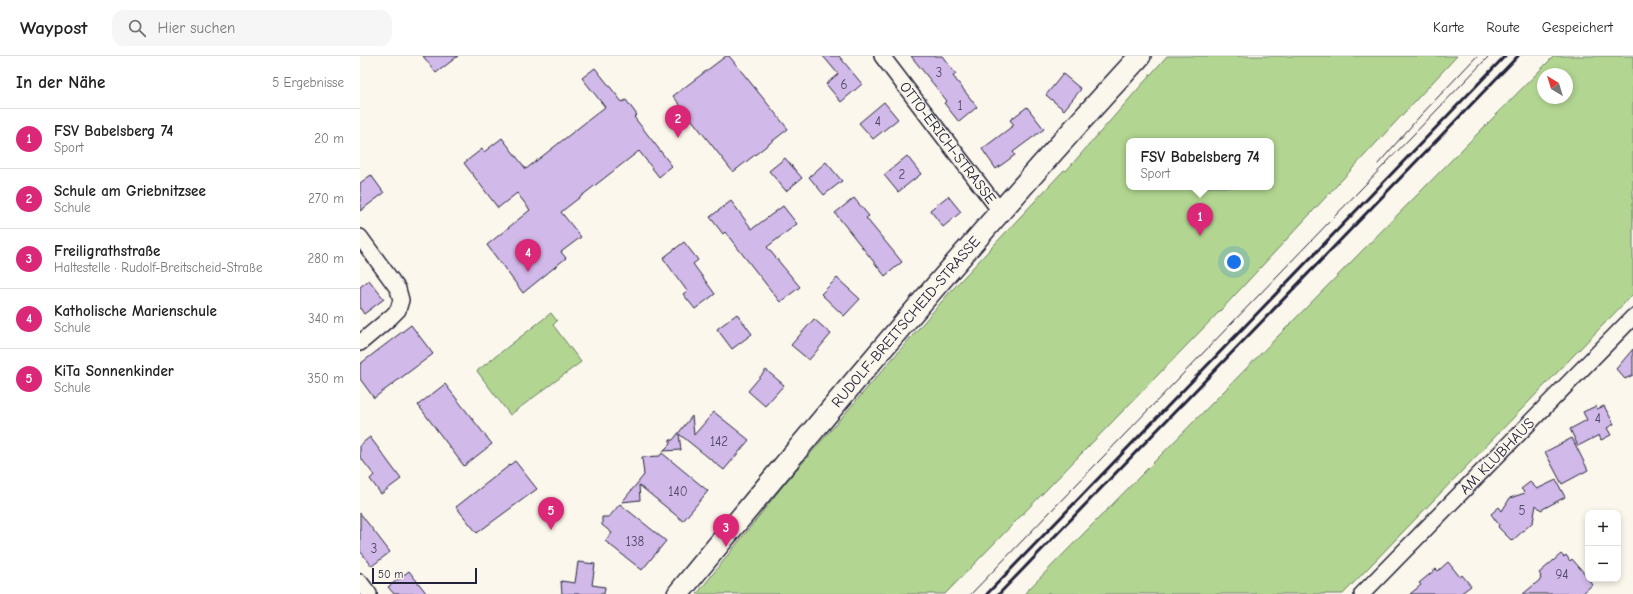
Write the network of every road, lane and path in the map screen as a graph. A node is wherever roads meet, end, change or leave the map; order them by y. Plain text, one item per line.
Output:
1 (882, 56) edge
2 (1140, 56) edge
3 (1000, 211) junction
4 (360, 237) edge
5 (1633, 317) edge
6 (360, 343) edge
7 (360, 582) edge
8 (369, 594) edge
9 (678, 594) edge
10 (1362, 594) edge

1 - 3 street, OTTO-ERICH-STRASSE
2 - 3 street, RUDOLF-BREITSCHEID-STRASSE
3 - 9 street, RUDOLF-BREITSCHEID-STRASSE
4 - 6 street
5 - 10 street, AM KLUBHAUS
7 - 8 street

